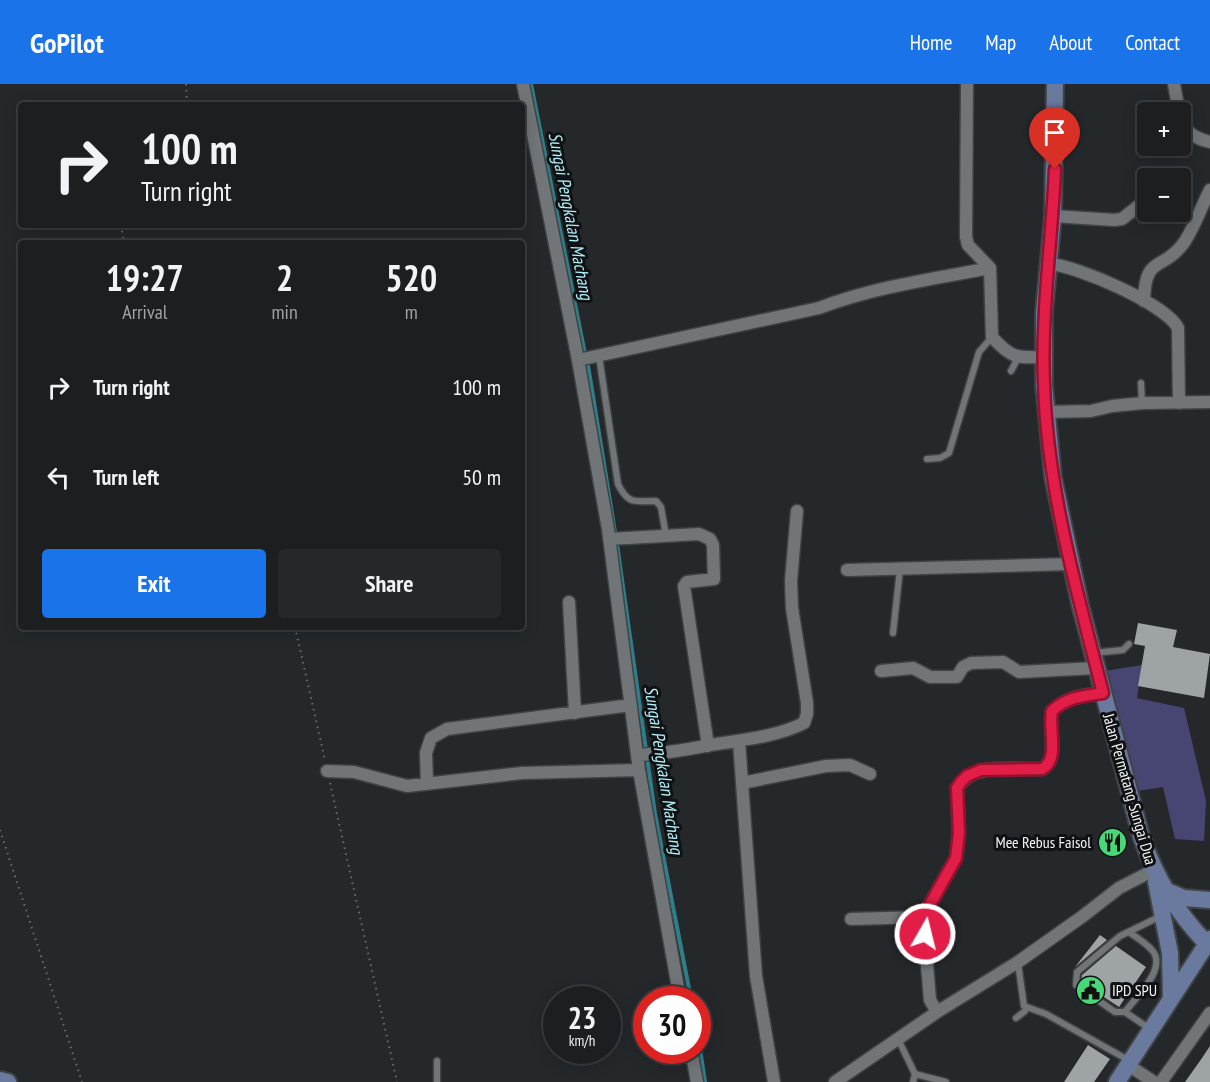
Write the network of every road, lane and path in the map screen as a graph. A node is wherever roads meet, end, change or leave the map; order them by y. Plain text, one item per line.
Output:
1 (186, 84) edge
2 (523, 84) edge
3 (967, 84) edge
4 (1055, 84) edge
5 (1174, 84) edge
6 (187, 102) edge
7 (1177, 102) edge
8 (1191, 135) edge
9 (1210, 142) edge
10 (1210, 190) edge
11 (1137, 208) edge
12 (1053, 216) junction
13 (1050, 264) junction
14 (990, 268) junction
15 (1143, 301) junction
16 (992, 337) junction
17 (599, 356) junction
18 (1044, 357) junction
19 (1018, 358) junction
20 (578, 360) junction
21 (1011, 371) dead end
22 (1140, 383) dead end
23 (1210, 402) edge
24 (1143, 403) junction
25 (1179, 403) junction
26 (1047, 412) junction
27 (927, 459) dead end
28 (797, 511) dead end
29 (666, 536) junction
30 (609, 539) junction
31 (1070, 564) junction
32 (900, 569) junction
33 (847, 570) dead end
34 (569, 602) dead end
35 (296, 630) edge
36 (893, 633) dead end
37 (1129, 644) dead end
38 (1094, 660) junction
39 (881, 671) dead end
40 (1103, 693) junction
41 (631, 705) junction
42 (575, 713) junction
43 (739, 741) junction
44 (708, 746) junction
45 (638, 755) junction
46 (639, 770) junction
47 (327, 771) junction
48 (870, 774) dead end
49 (427, 783) junction
50 (742, 783) junction
51 (0, 830) edge
52 (1154, 870) junction
53 (1164, 890) junction
54 (1210, 900) edge
55 (1161, 916) junction
56 (923, 917) junction
57 (851, 919) dead end
58 (1129, 932) junction
59 (1209, 942) edge
60 (1018, 962) junction
61 (678, 986) edge
62 (1171, 1000) junction
63 (1026, 1007) junction
64 (937, 1012) junction
65 (1125, 1012) junction
66 (1210, 1013) edge
67 (1016, 1018) dead end
68 (1152, 1030) junction
69 (898, 1039) junction
70 (437, 1061) dead end
71 (1130, 1063) junction
72 (694, 1064) edge
73 (915, 1074) junction
74 (0, 1080) edge
75 (8, 1082) edge
76 (82, 1082) edge
77 (397, 1082) edge
78 (437, 1082) edge
79 (697, 1082) edge
80 (774, 1082) edge
81 (835, 1082) edge
82 (913, 1082) edge
83 (946, 1082) edge
84 (1117, 1082) edge
85 (1154, 1082) edge
86 (1161, 1082) edge

1 - 6 path
2 - 20 street
3 - 14 street
4 - 12 main road, Jalan Permatang Sungai Dua
5 - 7 street
8 - 9 street
10 - 15 street
11 - 12 street
12 - 13 main road, Jalan Permatang Sungai Dua
13 - 15 street
13 - 18 main road, Jalan Permatang Sungai Dua
14 - 16 street
14 - 17 street
15 - 25 street
16 - 19 street
16 - 27 lane
17 - 20 street
17 - 29 lane
18 - 19 street
18 - 26 main road, Jalan Permatang Sungai Dua
19 - 21 lane
20 - 30 street
22 - 24 lane
23 - 25 street
24 - 25 street
24 - 26 street
26 - 31 main road, Jalan Permatang Sungai Dua
28 - 43 street
29 - 30 street
29 - 44 street
30 - 41 street
31 - 32 street
31 - 38 main road, Jalan Permatang Sungai Dua
32 - 33 street
32 - 36 lane
34 - 42 street
35 - 47 path
37 - 38 lane
38 - 39 street
38 - 40 main road, Jalan Permatang Sungai Dua
40 - 52 main road, Jalan Permatang Sungai Dua
40 - 56 street
41 - 42 street
41 - 45 street
42 - 49 street
43 - 44 street
43 - 50 street
44 - 45 street
45 - 46 street
46 - 49 street
46 - 61 street
47 - 49 street
47 - 77 path
48 - 50 street
50 - 80 street
51 - 76 path
52 - 53 main road, Jalan Permatang Sungai Dua
52 - 55 main road
52 - 60 street
53 - 54 main road
53 - 59 main road, Jalan Permatang Sungai Dua
55 - 58 lane
55 - 62 main road
56 - 57 street
56 - 64 street
58 - 65 lane
58 - 65 lane
59 - 62 main road
60 - 63 lane
60 - 64 street
62 - 68 main road
63 - 67 lane
63 - 71 lane
64 - 69 street
65 - 68 lane
66 - 86 street
68 - 71 main road
69 - 73 lane
69 - 81 street
70 - 78 lane
71 - 84 main road
71 - 85 street
72 - 79 street
73 - 82 lane
73 - 83 lane
74 - 75 main road

